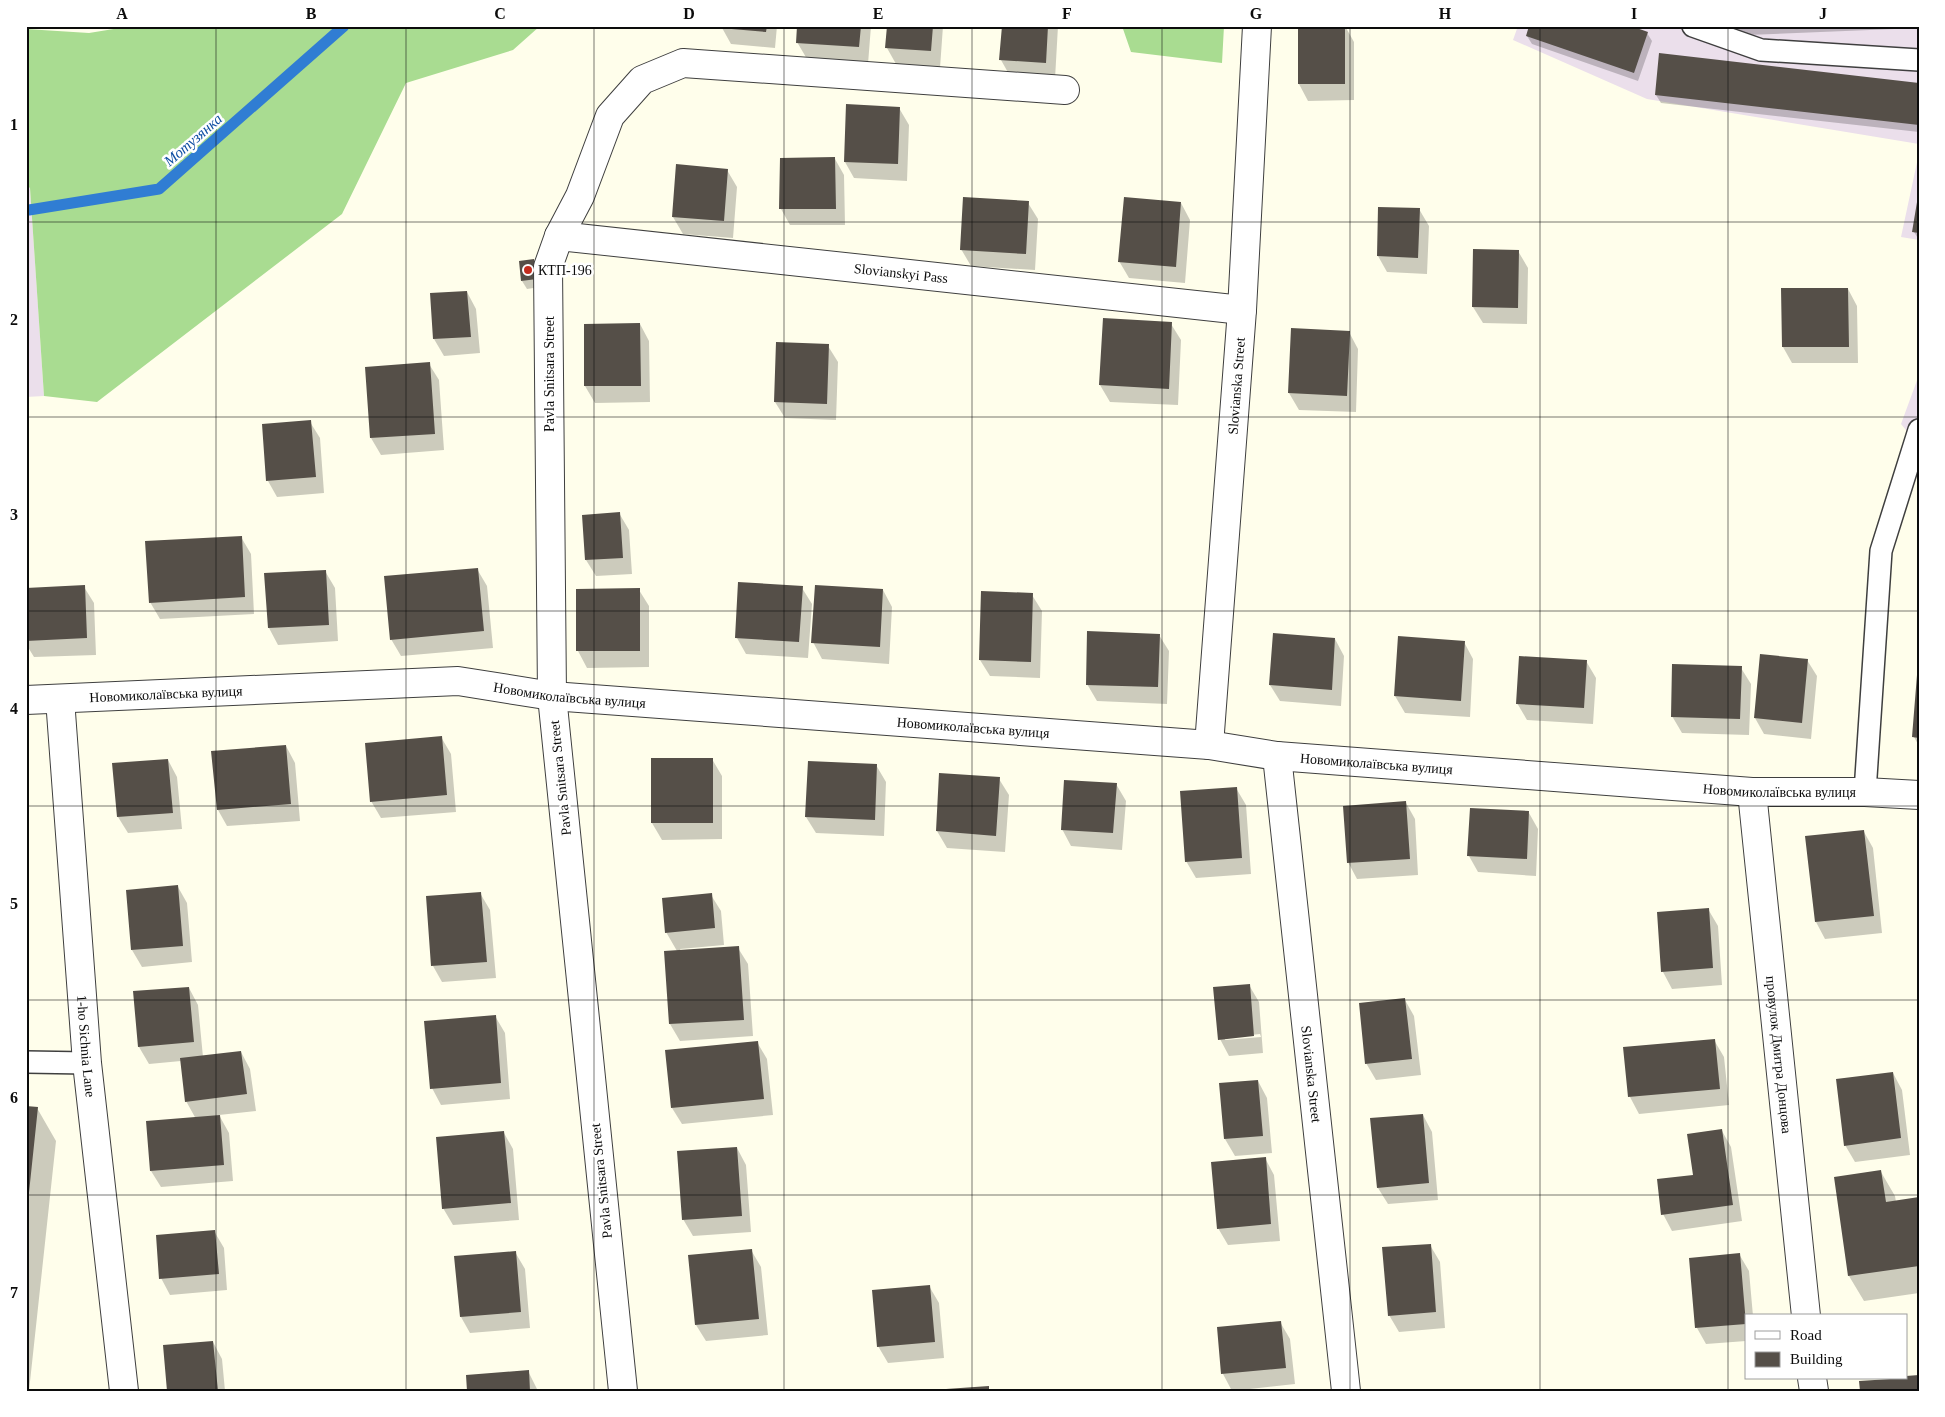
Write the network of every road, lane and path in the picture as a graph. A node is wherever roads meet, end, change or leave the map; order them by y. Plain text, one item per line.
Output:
1 (1257, 26) edge
2 (1693, 26) edge
3 (1919, 60) edge
4 (1065, 90) dead end
5 (559, 236) junction
6 (1242, 310) junction
7 (1919, 430) edge
8 (552, 696) junction
9 (60, 699) junction
10 (26, 700) edge
11 (1209, 745) junction
12 (1277, 756) junction
13 (1752, 792) junction
14 (1865, 792) junction
15 (1919, 796) edge
16 (26, 1062) edge
17 (87, 1063) junction
18 (1806, 1314) edge
19 (124, 1391) edge
20 (623, 1391) edge
21 (1346, 1391) edge

1 - 6 street, Slovianska Street
2 - 3 lane
4 - 5 street, Pavla Snitsara Street
5 - 6 street, Slovianskyi Pass
5 - 8 street, Pavla Snitsara Street
6 - 11 street, Slovianska Street
7 - 14 lane
8 - 9 street, Новомиколаївська вулиця
8 - 11 street, Новомиколаївська вулиця
8 - 20 street, Pavla Snitsara Street
9 - 10 street, Новомиколаївська вулиця
9 - 17 street, 1-ho Sichnia Lane
11 - 12 street, Новомиколаївська вулиця
12 - 13 street, Новомиколаївська вулиця
12 - 21 street, Slovianska Street
13 - 14 street, Новомиколаївська вулиця
13 - 18 street, провулок Дмитра Донцова
14 - 15 street, Новомиколаївська вулиця
16 - 17 lane
17 - 19 street, 1-ho Sichnia Lane

